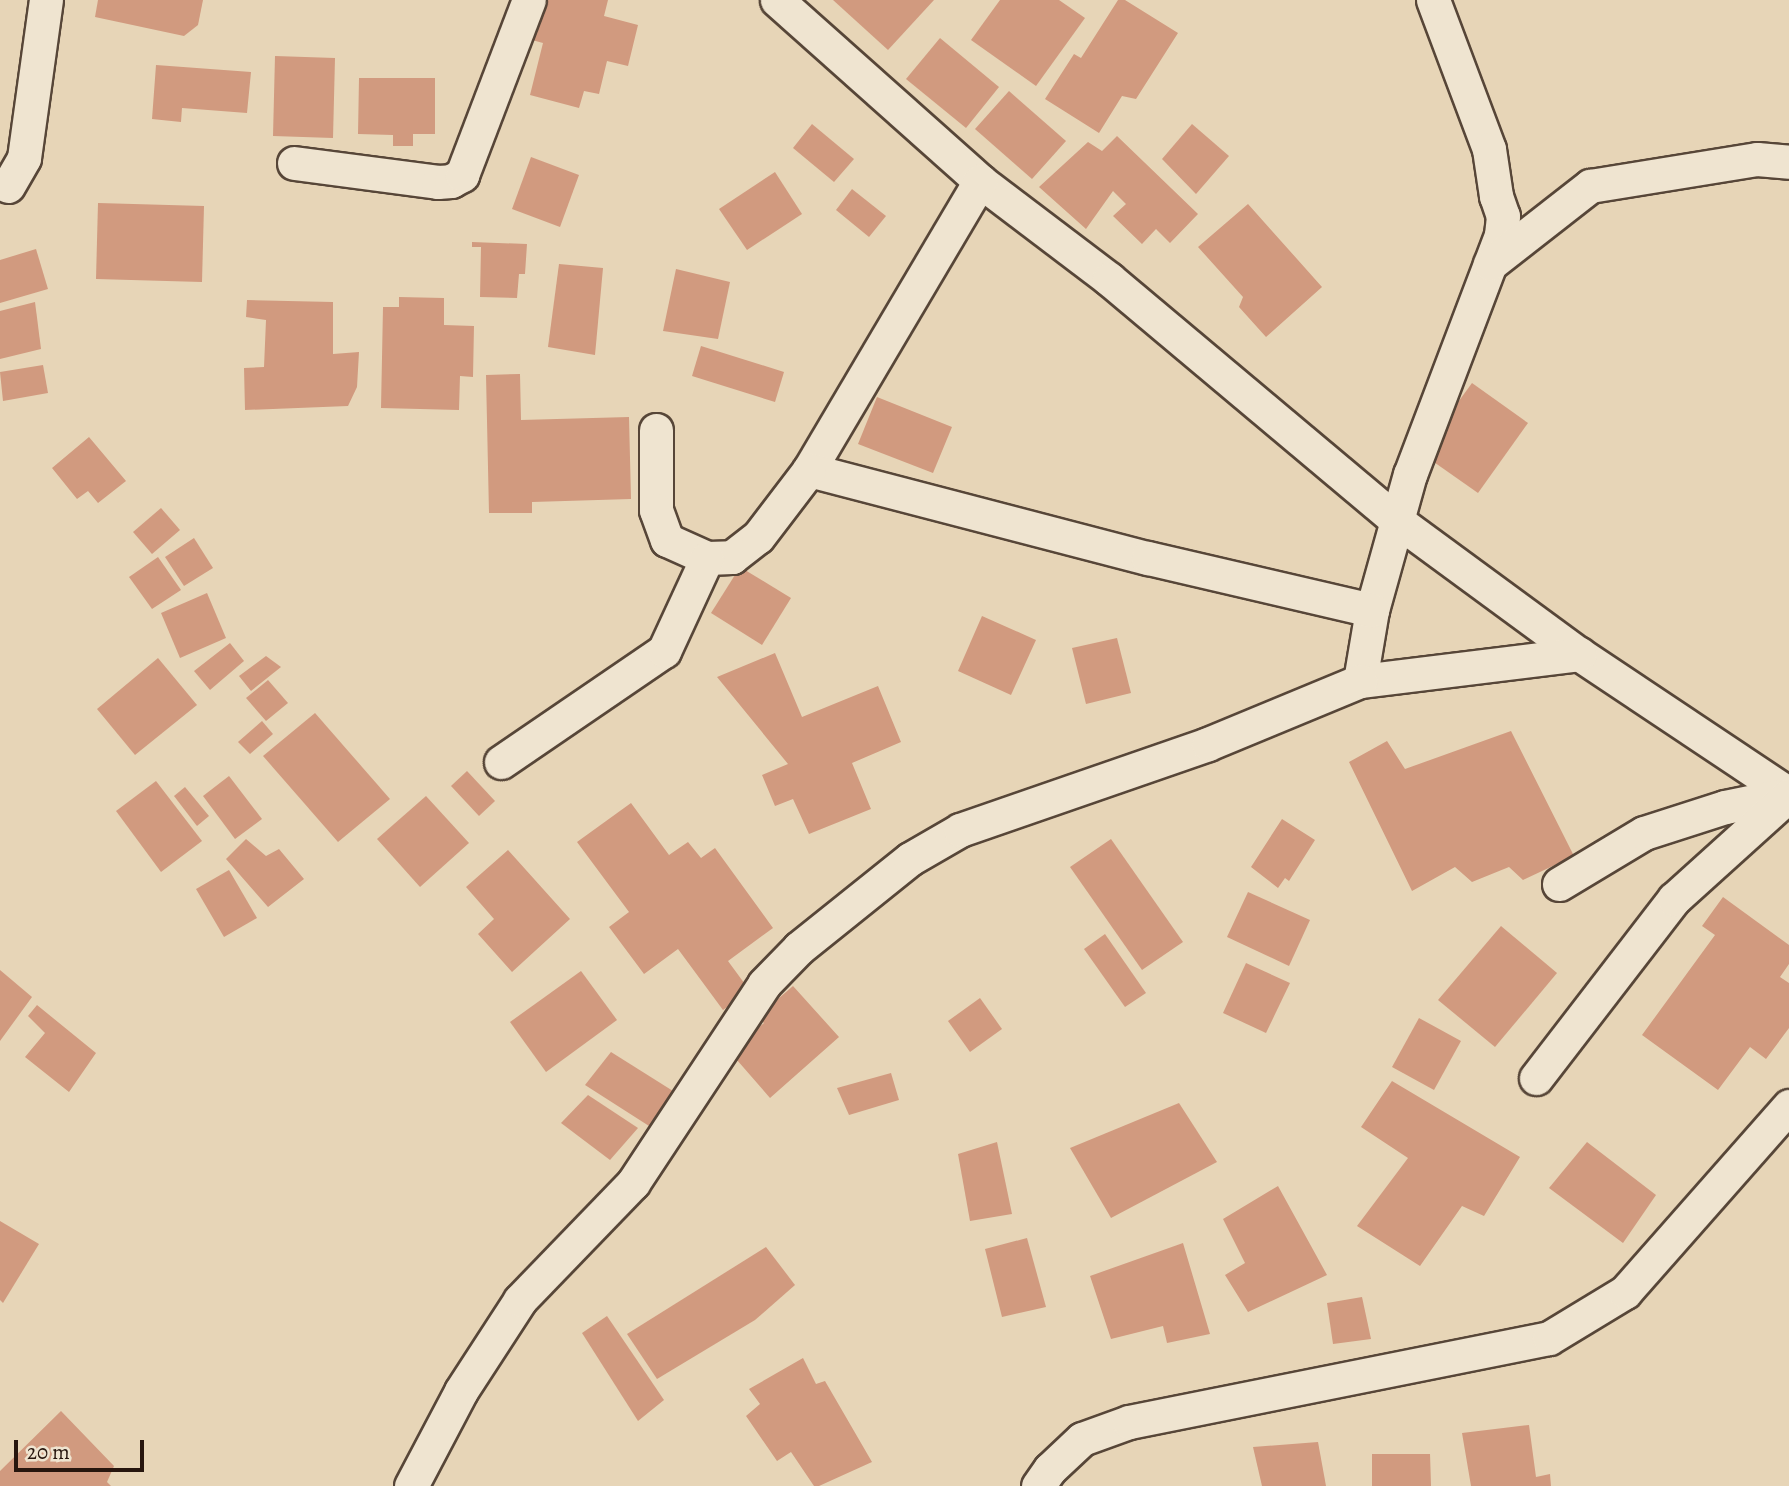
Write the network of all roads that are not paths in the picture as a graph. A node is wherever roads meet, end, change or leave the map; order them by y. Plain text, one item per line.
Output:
1 (46, 0) edge
2 (529, 0) edge
3 (777, 0) edge
4 (1433, 0) edge
5 (1789, 162) edge
6 (293, 163) dead end
7 (980, 181) junction
8 (8, 186) dead end
9 (1490, 264) junction
10 (656, 430) dead end
11 (809, 470) junction
12 (1399, 522) junction
13 (707, 558) junction
14 (1372, 610) junction
15 (1579, 654) junction
16 (1360, 681) junction
17 (500, 762) dead end
18 (1789, 794) edge
19 (1559, 884) dead end
20 (1536, 1078) dead end
21 (1789, 1106) edge
22 (411, 1486) edge
23 (1038, 1486) edge

1 - 8 street
2 - 6 street
3 - 7 street
4 - 9 street
5 - 9 street
7 - 11 street
7 - 12 street
9 - 12 street
10 - 13 street
11 - 13 street
11 - 14 street
12 - 14 street
12 - 15 street
13 - 17 street
14 - 16 street
15 - 16 street
15 - 18 street
16 - 22 street
18 - 19 street
18 - 20 street
21 - 23 street

